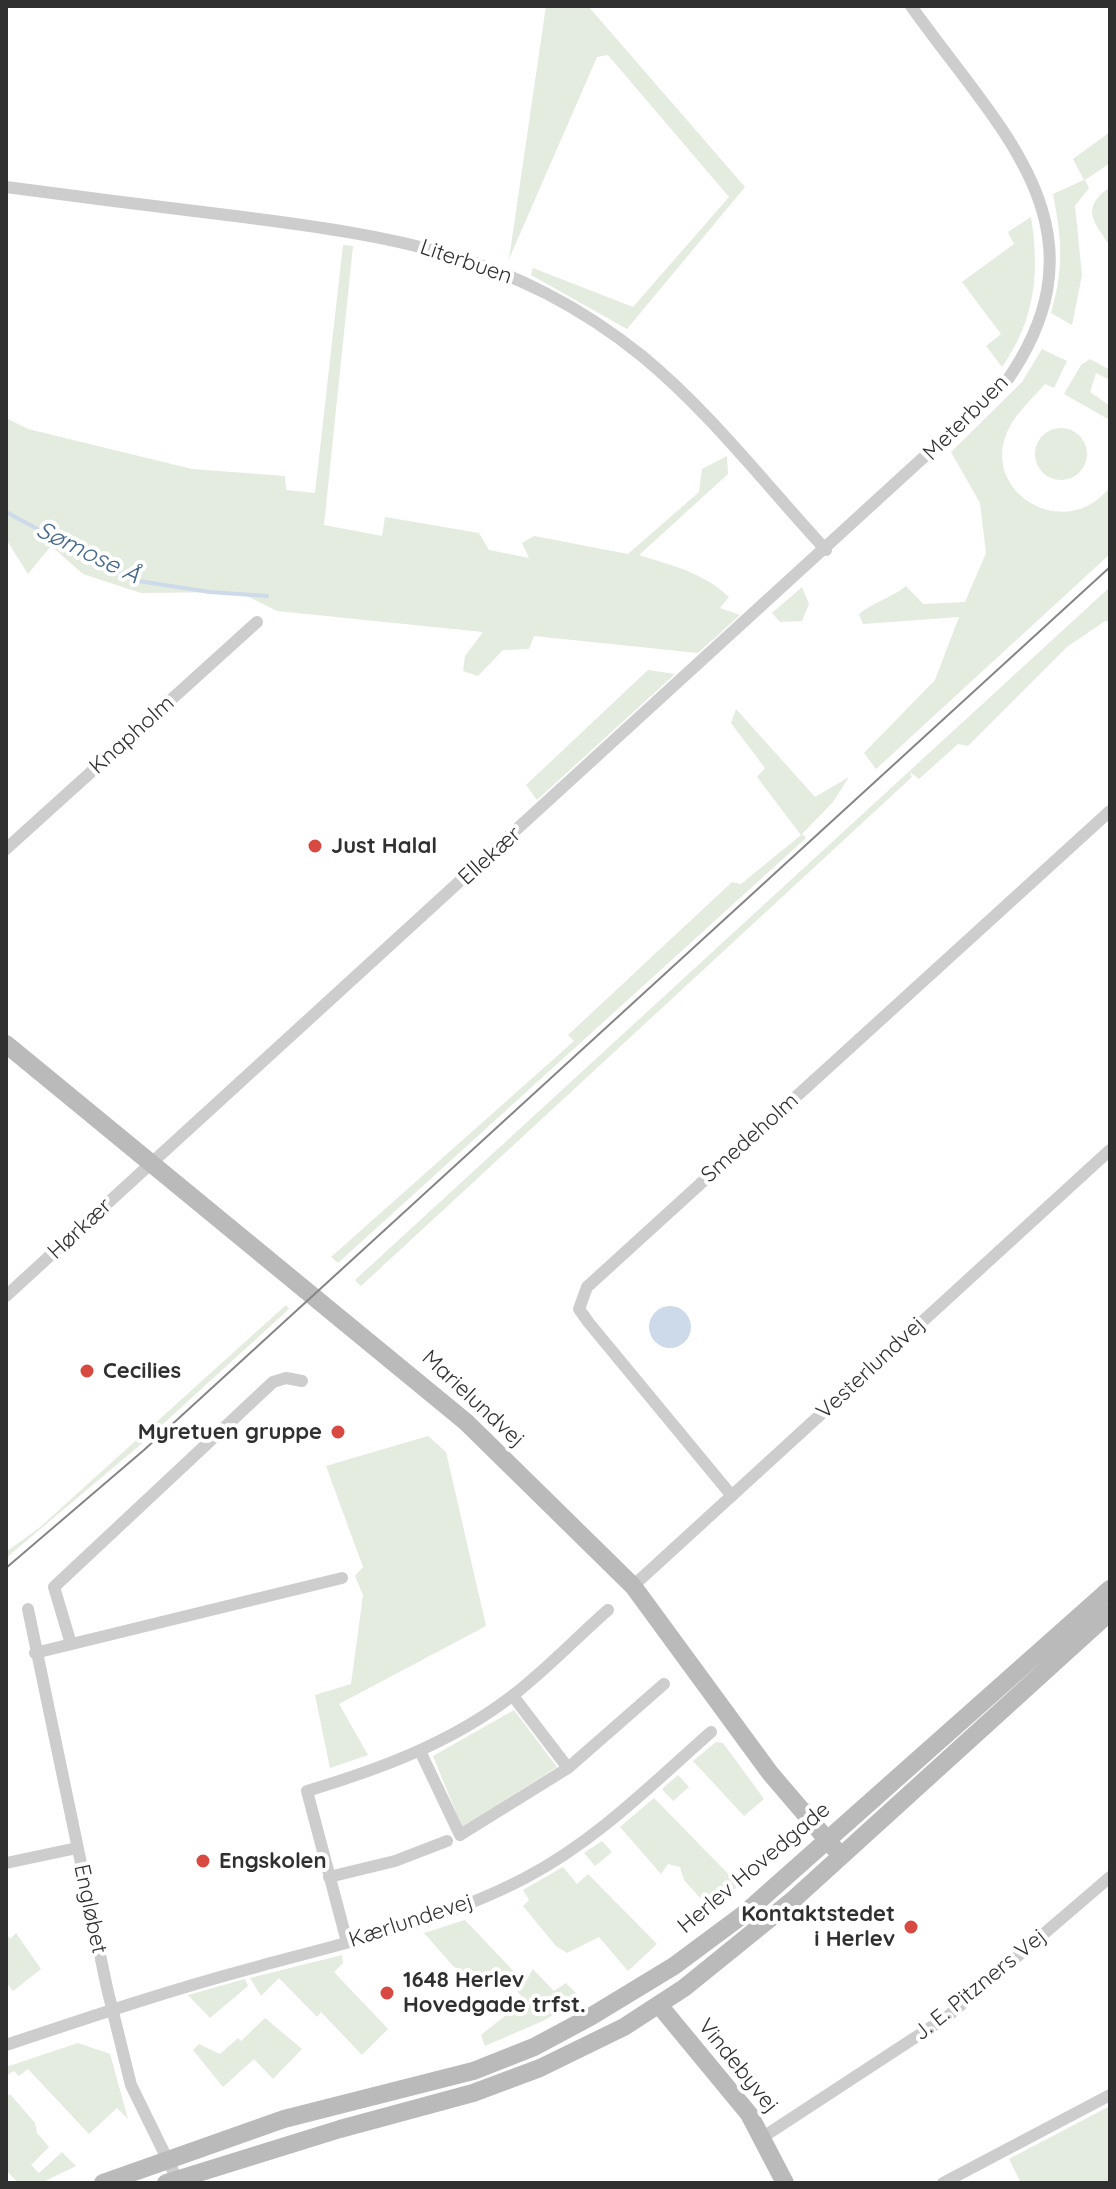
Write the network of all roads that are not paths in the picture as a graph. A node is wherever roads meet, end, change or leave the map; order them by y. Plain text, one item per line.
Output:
1 (911, 6) edge
2 (6, 187) edge
3 (826, 550) junction
4 (257, 622) dead end
5 (1110, 811) edge
6 (6, 849) edge
7 (6, 1044) edge
8 (1110, 1150) edge
9 (154, 1161) junction
10 (6, 1296) edge
11 (302, 1381) dead end
12 (732, 1496) junction
13 (342, 1578) dead end
14 (633, 1586) junction
15 (1110, 1589) edge
16 (28, 1609) dead end
17 (608, 1610) dead end
18 (1110, 1612) edge
19 (71, 1644) junction
20 (35, 1653) junction
21 (664, 1684) dead end
22 (513, 1696) junction
23 (711, 1732) dead end
24 (420, 1751) junction
25 (568, 1768) junction
26 (825, 1839) junction
27 (447, 1841) dead end
28 (77, 1848) junction
29 (841, 1856) junction
30 (6, 1863) edge
31 (329, 1877) junction
32 (1110, 1877) edge
33 (347, 1942) junction
34 (643, 1986) junction
35 (659, 2005) junction
36 (111, 2010) junction
37 (6, 2045) edge
38 (1110, 2095) edge
39 (763, 2137) junction
40 (166, 2159) junction
41 (174, 2182) edge
42 (103, 2183) edge
43 (785, 2183) edge
44 (943, 2183) edge

1 - 3 street, Meterbuen
2 - 3 street, Literbuen
3 - 9 street, Ellekær
4 - 6 street, Knapholm
5 - 12 street, Smedeholm
7 - 9 main road, Marielundvej
8 - 12 street, Vesterlundvej
9 - 10 street, Hørkær
9 - 14 main road, Marielundvej
11 - 19 street
12 - 14 street, Vesterlundvej
13 - 19 street
14 - 26 main road, Marielundvej
15 - 26 main road, Herlev Hovedgade
16 - 20 street, Engløbet
17 - 22 street
18 - 29 main road, Herlev Hovedgade
19 - 20 street
20 - 28 street, Engløbet
21 - 25 street
22 - 24 street
22 - 25 street
23 - 33 street, Kærlundevej
24 - 25 street
24 - 31 street
26 - 29 main road, Marielundvej
26 - 34 main road, Herlev Hovedgade
27 - 31 street
28 - 30 street
28 - 36 street, Engløbet
29 - 35 main road, Herlev Hovedgade
31 - 33 street
32 - 39 street, J. E. Pitzners Vej
33 - 36 street, Kærlundevej
34 - 35 street, Vindebyvej
34 - 40 main road, Herlev Hovedgade
35 - 39 main road, Vindebyvej
35 - 41 main road, Herlev Hovedgade
36 - 37 street, Kærlundevej
36 - 40 street, Engløbet
38 - 44 street
39 - 43 main road, Vindebyvej
40 - 41 street, Engløbet
40 - 42 main road, Herlev Hovedgade

